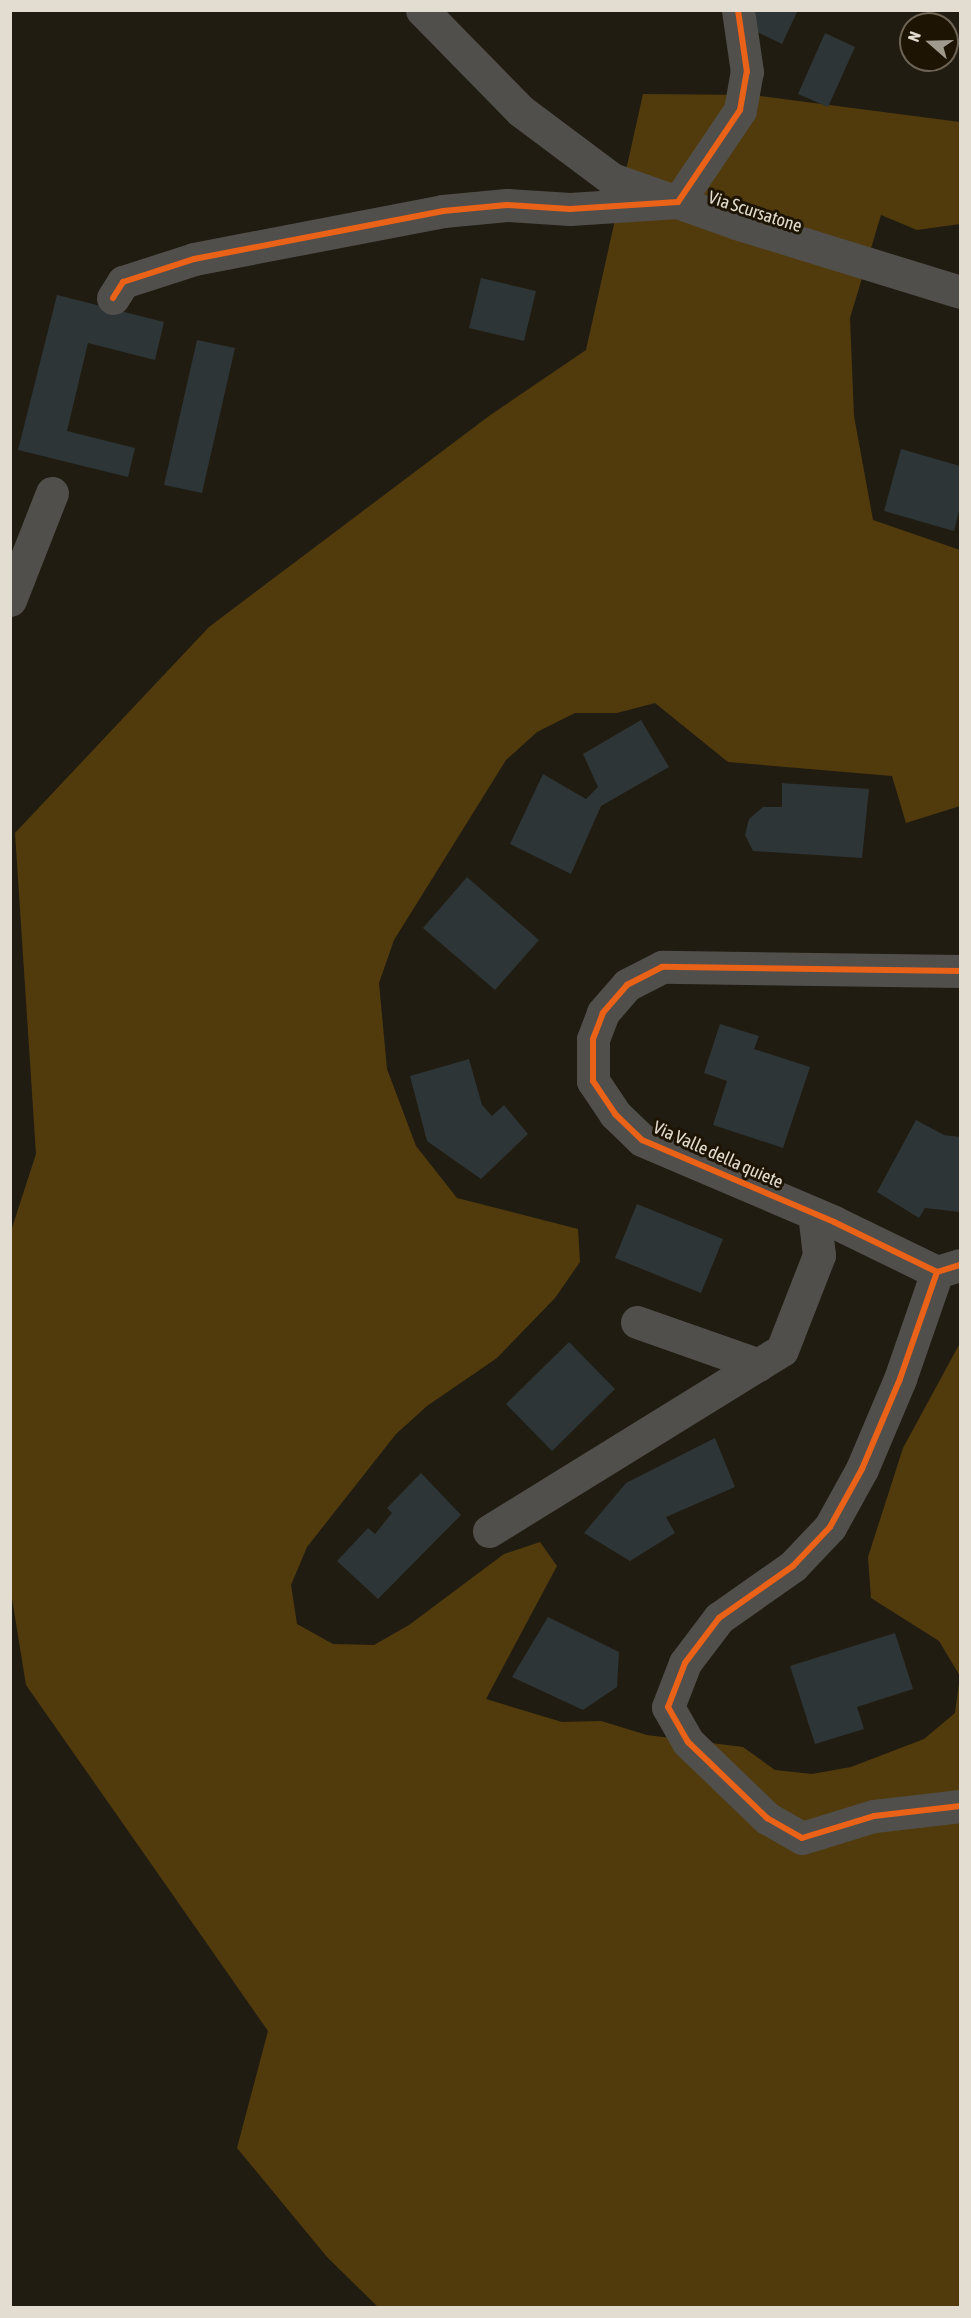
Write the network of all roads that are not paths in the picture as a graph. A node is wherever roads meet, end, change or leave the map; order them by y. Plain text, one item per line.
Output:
1 (422, 10) edge
2 (738, 10) edge
3 (678, 202) junction
4 (960, 292) edge
5 (113, 298) dead end
6 (52, 493) dead end
7 (10, 600) edge
8 (960, 971) edge
9 (814, 1213) junction
10 (949, 1269) edge
11 (637, 1322) dead end
12 (759, 1365) junction
13 (489, 1531) dead end
14 (960, 1806) edge

1 - 3 street, Via Scursatone
2 - 3 street
3 - 4 street, Via Scursatone
3 - 5 street
6 - 7 street
8 - 9 street, Via Valle della quiete
9 - 10 street, Via Valle della quiete
9 - 12 street
10 - 14 street
11 - 12 street
12 - 13 street

